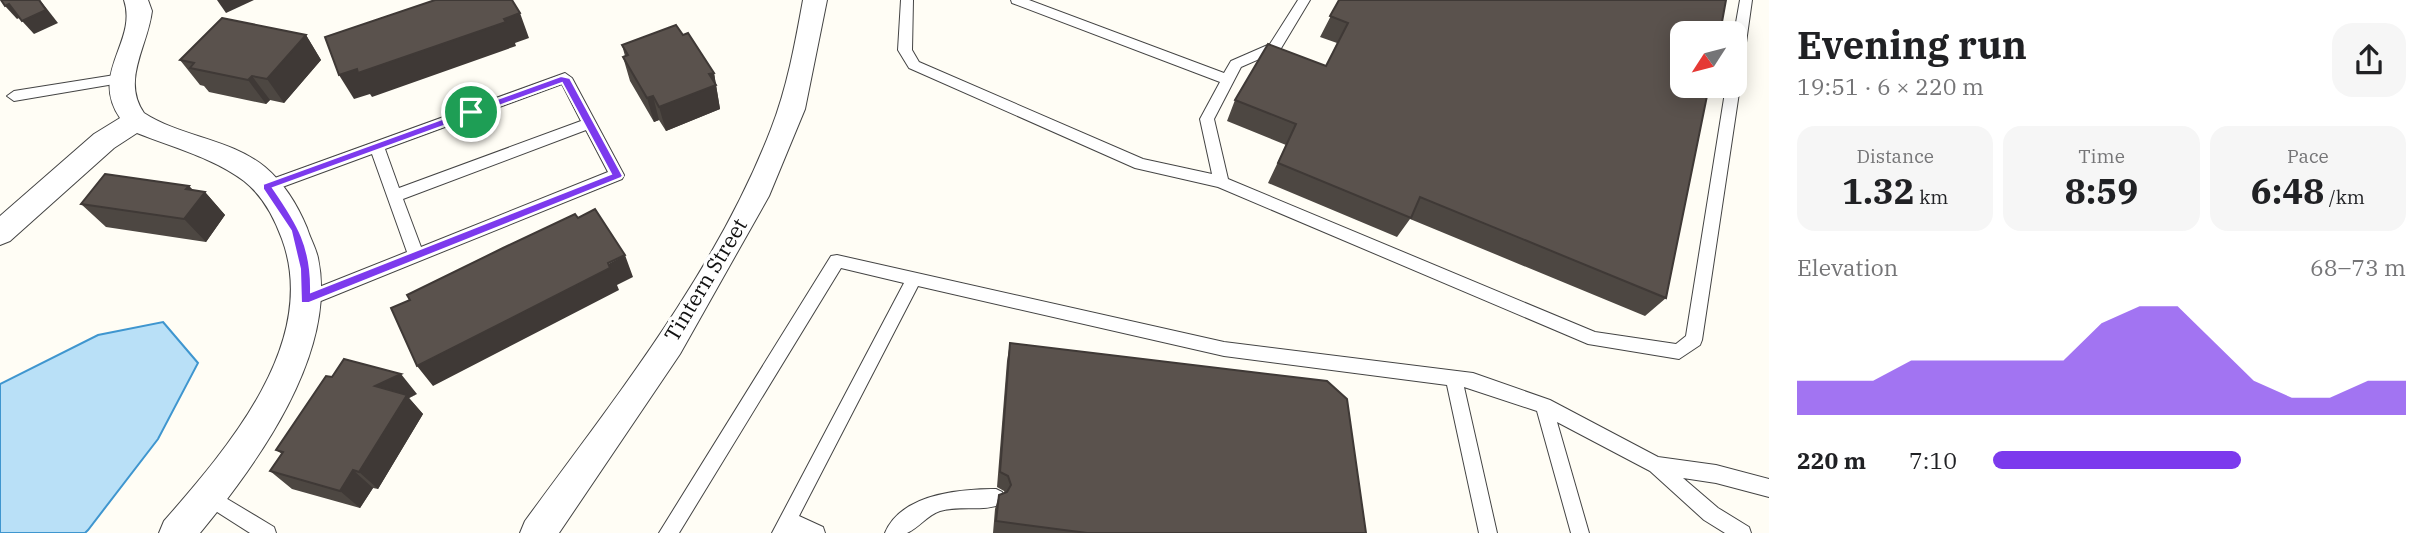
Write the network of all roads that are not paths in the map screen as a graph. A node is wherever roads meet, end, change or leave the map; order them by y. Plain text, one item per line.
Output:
1 (136, 0) edge
2 (815, 0) edge
3 (906, 0) edge
4 (1017, 0) edge
5 (1304, 0) edge
6 (1746, 0) edge
7 (1743, 21) edge
8 (121, 79) junction
9 (1228, 80) junction
10 (14, 96) dead end
11 (1731, 98) edge
12 (136, 121) junction
13 (589, 122) junction
14 (377, 147) junction
15 (1221, 182) junction
16 (266, 187) junction
17 (395, 196) junction
18 (0, 233) edge
19 (416, 256) junction
20 (914, 279) junction
21 (305, 300) junction
22 (1454, 379) junction
23 (1544, 406) junction
24 (1656, 465) junction
25 (1769, 488) edge
26 (209, 497) junction
27 (996, 498) edge
28 (784, 527) edge
29 (177, 533) edge
30 (267, 533) edge
31 (538, 533) edge
32 (668, 533) edge
33 (816, 533) edge
34 (894, 533) edge
35 (1488, 533) edge
36 (1580, 533) edge
37 (1742, 533) edge

1 - 8 street
2 - 31 street, Tintern Street
3 - 15 lane
4 - 9 lane
5 - 9 lane
6 - 7 lane
8 - 10 lane
8 - 12 street
9 - 15 lane
11 - 15 lane
12 - 16 street
12 - 18 street
13 - 14 lane
13 - 17 lane
13 - 19 lane
14 - 16 lane
14 - 17 lane
16 - 21 street
17 - 19 lane
19 - 21 lane
20 - 22 lane
20 - 28 lane
20 - 32 lane
21 - 26 street
22 - 23 lane
22 - 35 lane
23 - 24 lane
23 - 36 lane
24 - 25 lane
24 - 37 lane
26 - 29 street
26 - 30 lane
27 - 34 lane
28 - 33 lane

